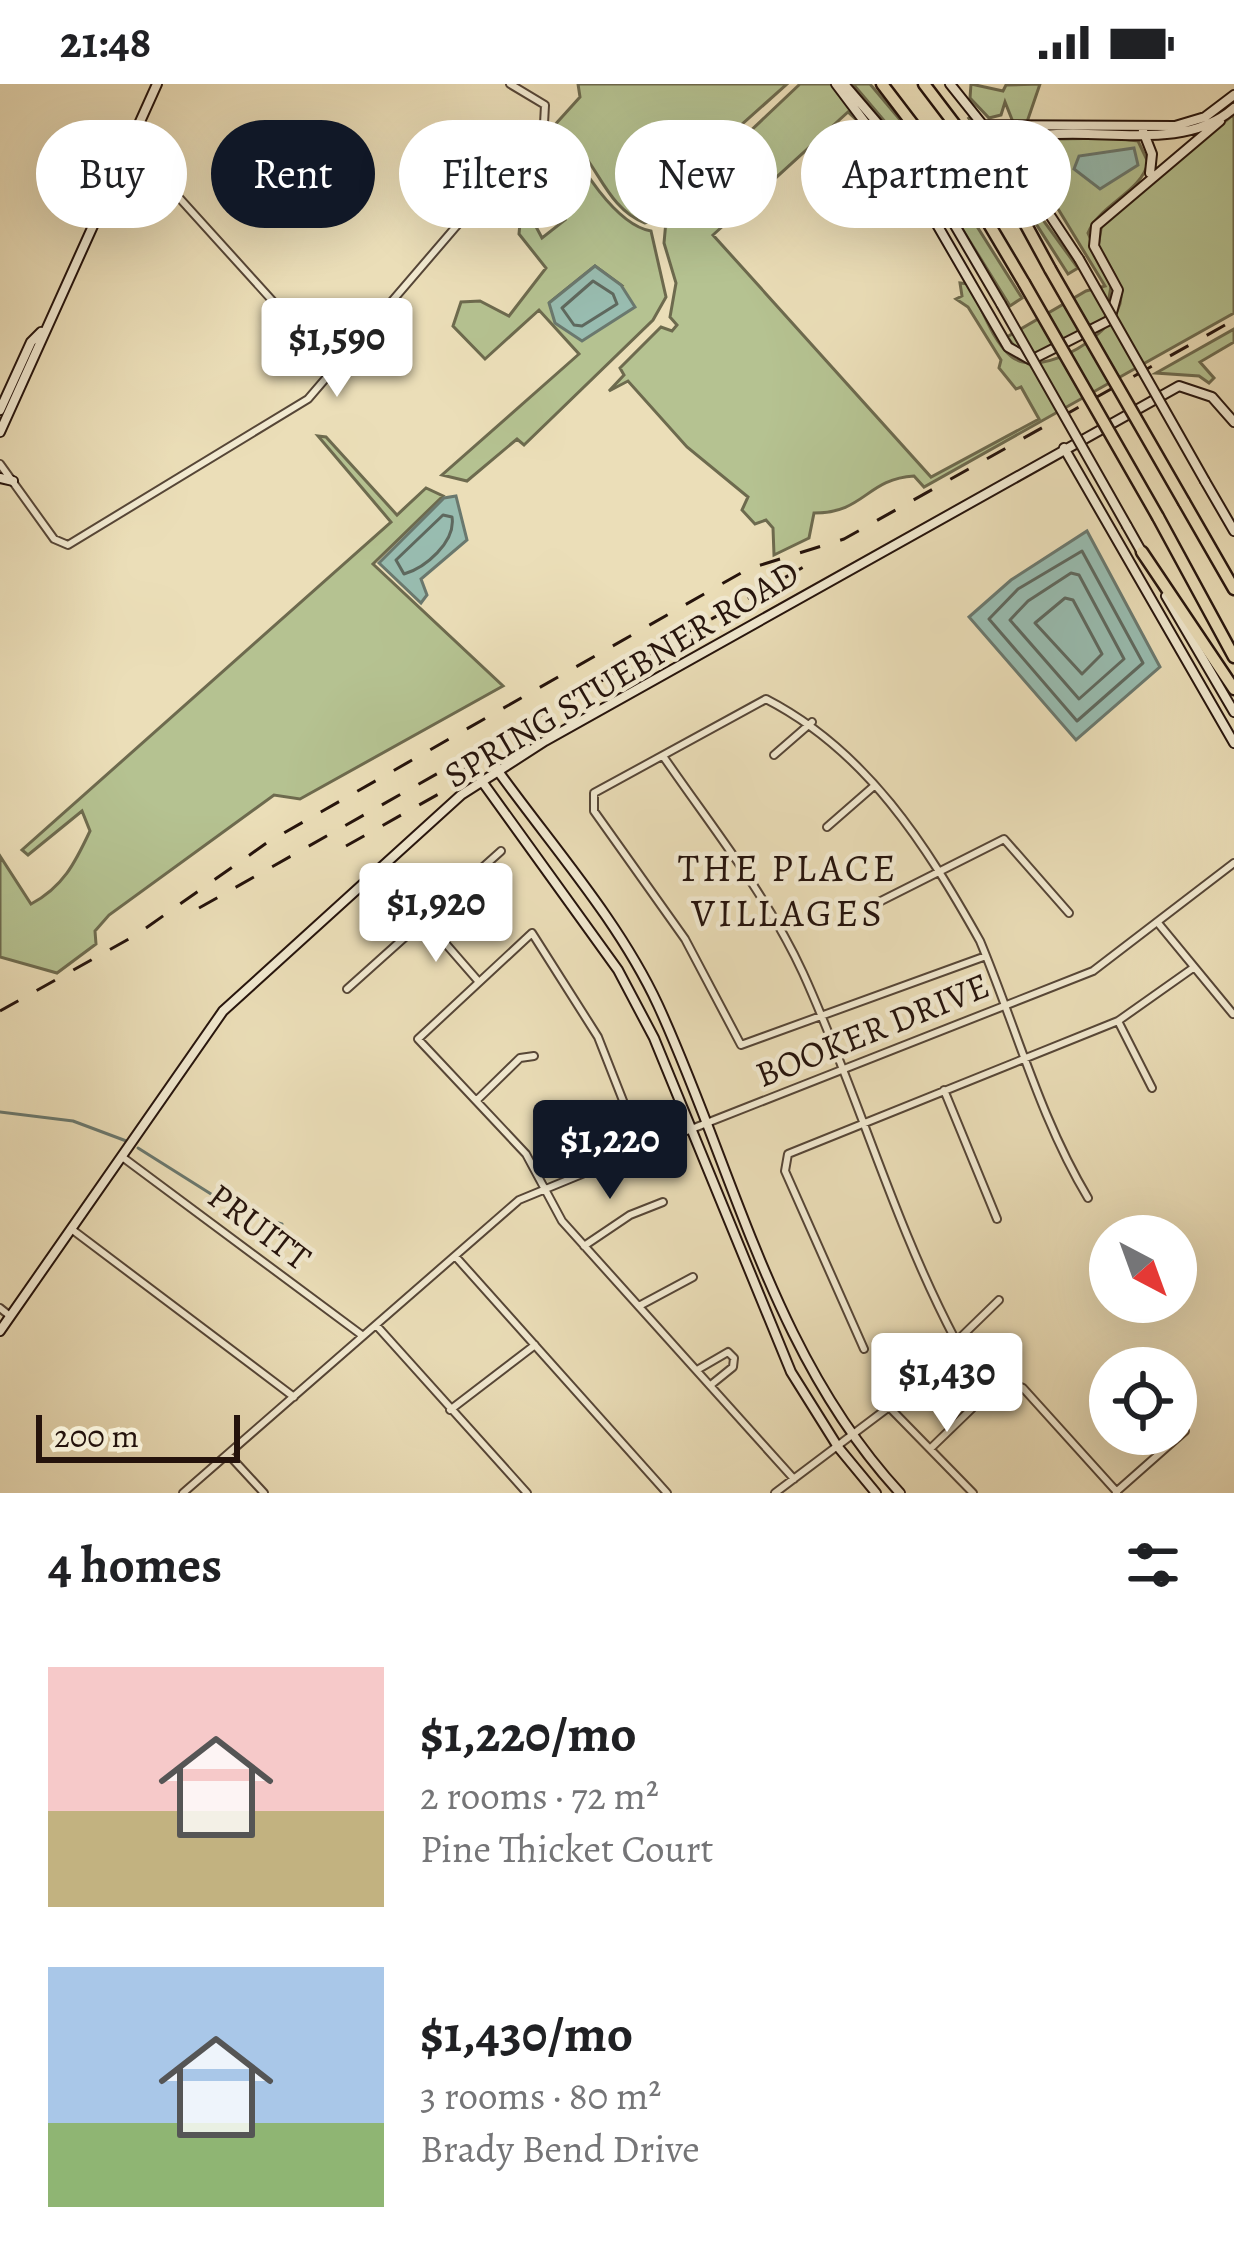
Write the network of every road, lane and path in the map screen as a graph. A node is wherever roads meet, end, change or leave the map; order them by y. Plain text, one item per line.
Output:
1 (157, 84) edge
2 (510, 84) edge
3 (840, 84) edge
4 (882, 84) edge
5 (924, 84) edge
6 (950, 84) edge
7 (1234, 95) edge
8 (1234, 108) edge
9 (140, 120) edge
10 (981, 120) edge
11 (1220, 121) junction
12 (1071, 128) edge
13 (1142, 130) junction
14 (1071, 134) edge
15 (1146, 180) junction
16 (187, 206) edge
17 (90, 228) edge
18 (1059, 228) edge
19 (42, 331) junction
20 (336, 371) junction
21 (1, 406) edge
22 (1234, 422) edge
23 (0, 432) edge
24 (1064, 448) junction
25 (0, 464) edge
26 (0, 478) edge
27 (13, 481) junction
28 (1234, 531) edge
29 (1142, 552) junction
30 (1234, 589) edge
31 (1234, 657) edge
32 (1234, 689) edge
33 (1234, 712) edge
34 (812, 722) junction
35 (1234, 743) edge
36 (774, 754) dead end
37 (663, 756) junction
38 (498, 770) junction
39 (482, 780) junction
40 (874, 785) junction
41 (827, 827) dead end
42 (501, 851) dead end
43 (1234, 862) edge
44 (941, 873) junction
45 (583, 890) junction
46 (570, 900) junction
47 (873, 905) dead end
48 (1070, 913) dead end
49 (425, 920) junction
50 (1159, 923) junction
51 (986, 956) junction
52 (1193, 968) junction
53 (479, 982) junction
54 (347, 989) dead end
55 (654, 998) junction
56 (1006, 1005) junction
57 (637, 1008) junction
58 (1233, 1014) edge
59 (822, 1019) junction
60 (1118, 1022) junction
61 (534, 1056) dead end
62 (1024, 1058) junction
63 (843, 1069) junction
64 (1152, 1088) dead end
65 (944, 1090) junction
66 (476, 1101) junction
67 (861, 1123) junction
68 (707, 1124) junction
69 (689, 1130) junction
70 (642, 1149) junction
71 (125, 1159) junction
72 (543, 1186) junction
73 (1088, 1198) dead end
74 (662, 1202) dead end
75 (997, 1219) dead end
76 (74, 1231) junction
77 (584, 1246) junction
78 (455, 1256) junction
79 (693, 1277) dead end
80 (770, 1284) junction
81 (756, 1289) junction
82 (1000, 1300) dead end
83 (639, 1306) junction
84 (0, 1308) edge
85 (10, 1316) junction
86 (376, 1325) junction
87 (0, 1331) edge
88 (363, 1336) junction
89 (955, 1339) junction
90 (535, 1345) junction
91 (864, 1349) dead end
92 (697, 1370) junction
93 (712, 1384) junction
94 (294, 1396) junction
95 (889, 1407) junction
96 (449, 1410) junction
97 (852, 1436) junction
98 (838, 1447) junction
99 (931, 1448) junction
100 (228, 1454) junction
101 (1158, 1455) edge
102 (794, 1479) junction
103 (1116, 1492) edge
104 (183, 1493) edge
105 (264, 1493) edge
106 (527, 1493) edge
107 (667, 1493) edge
108 (775, 1493) edge
109 (876, 1493) edge
110 (900, 1493) edge
111 (974, 1493) edge

1 - 9 main road
2 - 20 street
3 - 15 main road
3 - 29 main road, bridge
4 - 31 highway, bridge
5 - 30 highway, bridge
6 - 10 main road
7 - 13 main road
8 - 11 main road
11 - 13 main road
11 - 15 main road
12 - 13 main road
13 - 14 main road
13 - 15 main road
16 - 20 street
17 - 19 main road
18 - 28 main road, bridge
19 - 21 main road
19 - 23 main road
20 - 27 street
22 - 24 main road, SPRING STUEBNER ROAD
24 - 35 main road
24 - 38 main road, SPRING STUEBNER ROAD
25 - 27 street
26 - 27 main road
29 - 32 highway
29 - 33 main road
34 - 36 street
34 - 37 street
34 - 40 street
37 - 59 street
37 - 59 street
38 - 39 main road, SPRING STUEBNER ROAD
38 - 45 main road
39 - 46 main road
39 - 71 main road, SPRING STUEBNER ROAD
40 - 41 street
40 - 44 street
42 - 49 street
43 - 50 street, BOOKER DRIVE
44 - 47 street
44 - 48 street
44 - 51 street
45 - 46 main road
45 - 55 main road
46 - 57 main road
49 - 53 street
49 - 54 street
50 - 52 street
50 - 56 street, BOOKER DRIVE
51 - 56 street
51 - 59 street
52 - 58 street
52 - 60 street
53 - 66 street
53 - 70 street
55 - 57 main road
55 - 68 main road
56 - 62 street
56 - 63 street, BOOKER DRIVE
57 - 69 main road
59 - 63 street
60 - 62 street
60 - 64 street
61 - 66 street
62 - 65 street
62 - 73 street
63 - 67 street
63 - 68 street, BOOKER DRIVE
65 - 67 street
65 - 75 street
66 - 72 street
67 - 89 street
67 - 91 street
68 - 69 street, BOOKER DRIVE
68 - 80 main road
69 - 70 street, BOOKER DRIVE
69 - 81 main road
70 - 72 street, BOOKER DRIVE
71 - 76 main road, SPRING STUEBNER ROAD
71 - 88 street, PRUITT
72 - 77 street
72 - 78 street, BOOKER DRIVE
74 - 77 street
76 - 85 main road, SPRING STUEBNER ROAD
76 - 94 street
77 - 83 street
78 - 86 street, BOOKER DRIVE
78 - 90 street
79 - 83 street
80 - 81 main road
80 - 97 main road
81 - 98 main road
82 - 89 street
83 - 92 street
84 - 85 street
85 - 87 main road, SPRING STUEBNER ROAD
86 - 88 street, BOOKER DRIVE
86 - 96 street
88 - 94 street, BOOKER DRIVE
89 - 95 street
90 - 96 street
90 - 107 street
92 - 93 street
92 - 93 street
93 - 102 street
94 - 100 street, BOOKER DRIVE
95 - 97 street
95 - 99 street
96 - 106 street
97 - 98 street
97 - 110 main road
98 - 102 street
98 - 109 main road
99 - 103 street
99 - 111 street
100 - 104 street, BOOKER DRIVE
100 - 105 street
101 - 103 street
102 - 108 street

